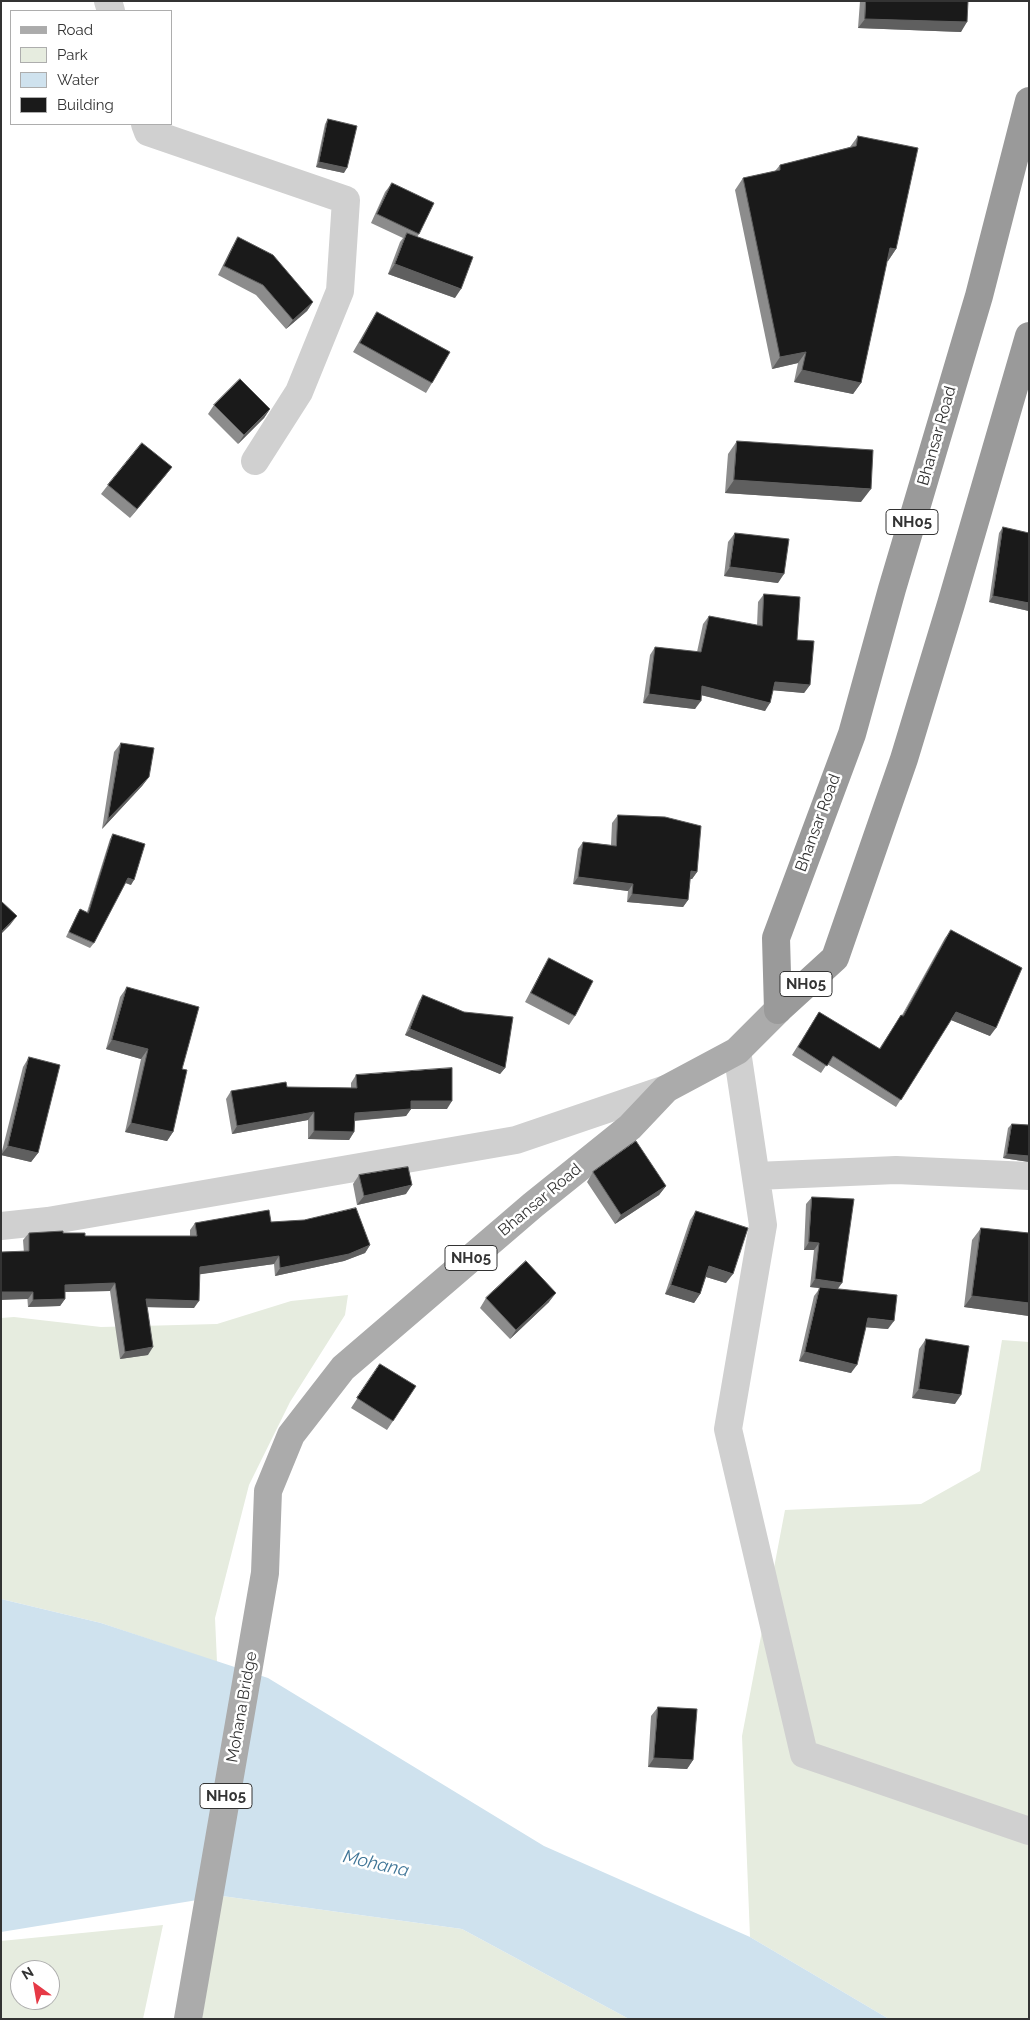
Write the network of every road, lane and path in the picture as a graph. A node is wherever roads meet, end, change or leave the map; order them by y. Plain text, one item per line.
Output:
1 (1029, 101) edge
2 (145, 125) edge
3 (1029, 336) edge
4 (255, 461) dead end
5 (778, 1010) junction
6 (737, 1051) junction
7 (666, 1089) junction
8 (756, 1176) junction
9 (1029, 1176) edge
10 (1, 1226) edge
11 (265, 1573) joint
12 (1029, 1831) edge
13 (188, 2019) edge

1 - 5 highway, Bhansar Road / NH05
2 - 4 street
3 - 5 highway, NH05
5 - 6 main road, Bhansar Road / NH05
6 - 7 main road, Bhansar Road / NH05
6 - 8 street
7 - 10 street
7 - 11 main road, Bhansar Road / NH05
8 - 9 street
8 - 12 street
11 - 13 main road, Mohana Bridge / NH05

